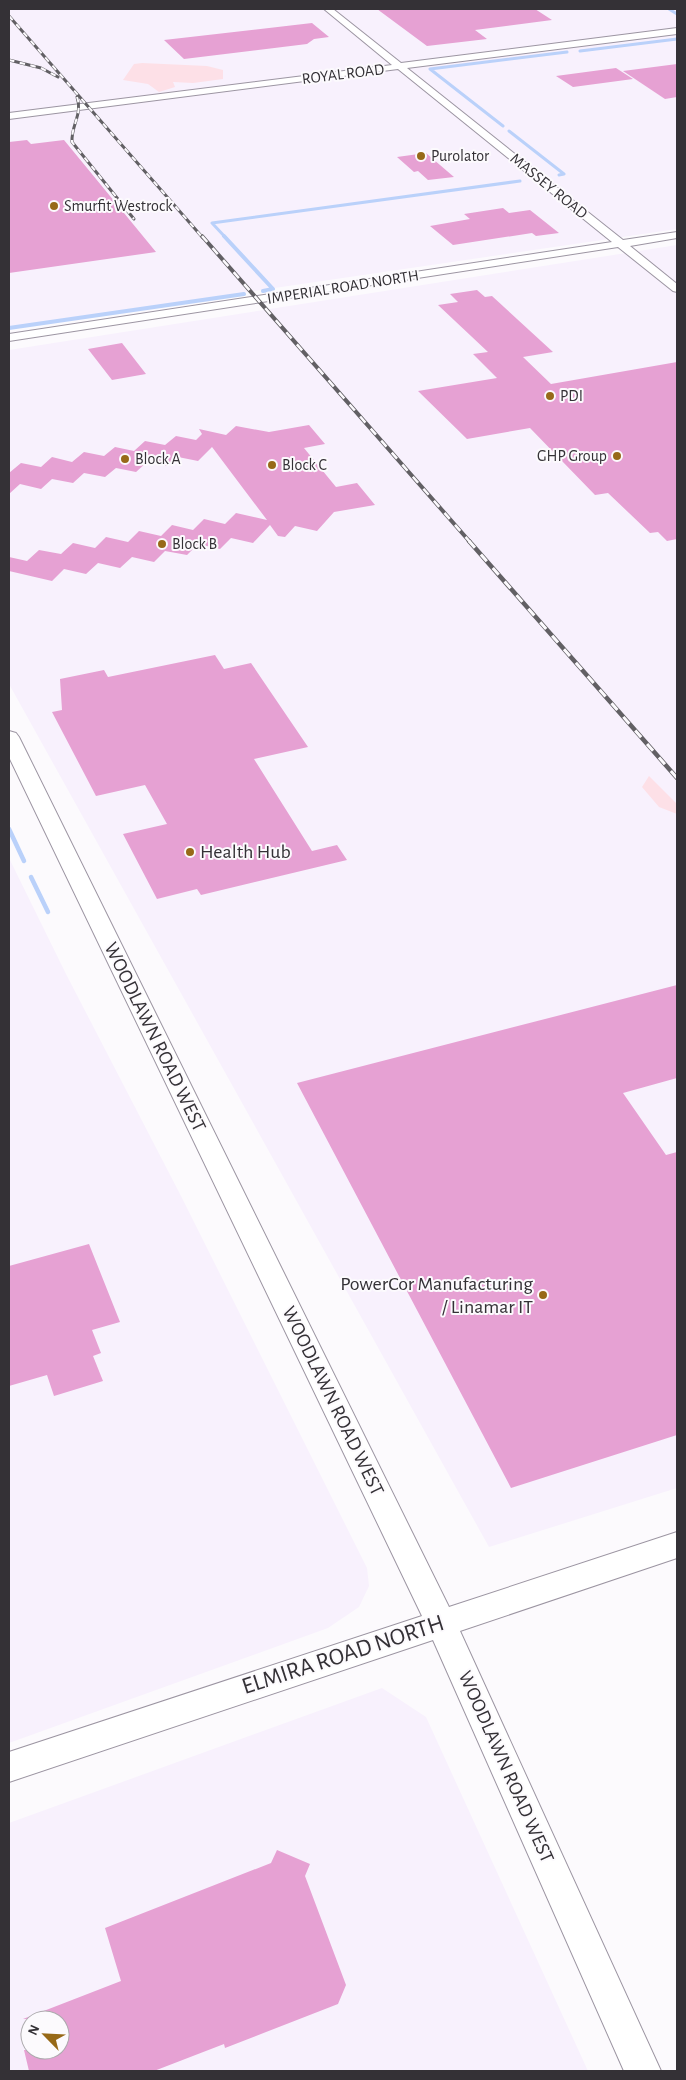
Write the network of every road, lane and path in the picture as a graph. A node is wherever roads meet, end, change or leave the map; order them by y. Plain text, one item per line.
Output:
1 (328, 9) edge
2 (677, 31) edge
3 (402, 66) junction
4 (9, 116) edge
5 (677, 235) edge
6 (620, 244) junction
7 (677, 288) edge
8 (9, 338) edge
9 (9, 737) edge
10 (677, 1545) edge
11 (440, 1622) junction
12 (9, 1767) edge
13 (643, 2071) edge

1 - 3 street, MASSEY ROAD
2 - 3 street, ROYAL ROAD
3 - 4 street, ROYAL ROAD
3 - 6 street, MASSEY ROAD
5 - 6 street, IMPERIAL ROAD NORTH
6 - 7 street, MASSEY ROAD
6 - 8 street, IMPERIAL ROAD NORTH
9 - 11 main road, WOODLAWN ROAD WEST
10 - 11 main road, ELMIRA ROAD NORTH
11 - 12 main road, ELMIRA ROAD NORTH
11 - 13 main road, WOODLAWN ROAD WEST

